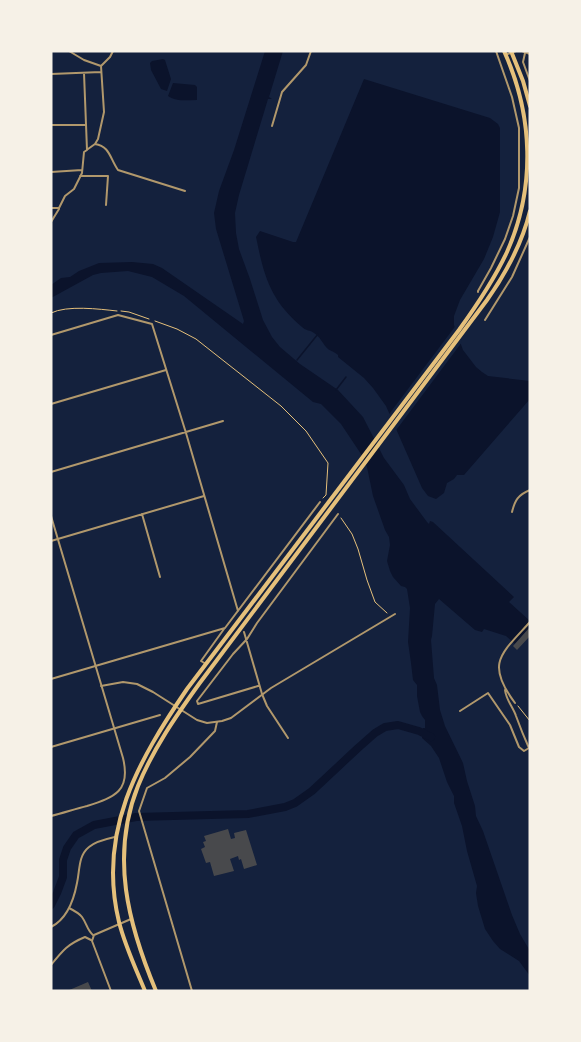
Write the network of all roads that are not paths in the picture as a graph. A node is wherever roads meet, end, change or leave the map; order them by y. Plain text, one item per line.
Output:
1 (69, 51) edge
2 (113, 51) edge
3 (311, 51) edge
4 (496, 51) edge
5 (513, 51) edge
6 (524, 52) edge
7 (505, 53) edge
8 (530, 54) edge
9 (101, 66) junction
10 (101, 72) junction
11 (84, 73) junction
12 (51, 74) edge
13 (530, 81) edge
14 (530, 106) edge
15 (86, 124) junction
16 (51, 125) edge
17 (272, 126) dead end
18 (95, 144) junction
19 (87, 150) junction
20 (82, 170) junction
21 (51, 172) edge
22 (80, 176) junction
23 (185, 191) dead end
24 (106, 205) dead end
25 (51, 208) edge
26 (59, 208) junction
27 (530, 211) edge
28 (51, 222) edge
29 (530, 237) edge
30 (478, 292) dead end
31 (492, 301) dead end
32 (496, 303) junction
33 (485, 320) dead end
34 (51, 335) edge
35 (166, 370) junction
36 (51, 404) edge
37 (223, 421) dead end
38 (186, 433) junction
39 (51, 472) edge
40 (530, 490) edge
41 (205, 496) junction
42 (320, 502) road end
43 (512, 512) dead end
44 (142, 514) junction
45 (338, 514) road end
46 (51, 516) edge
47 (58, 539) junction
48 (51, 541) edge
49 (160, 577) dead end
50 (238, 611) junction
51 (393, 615) road end
52 (530, 622) edge
53 (225, 628) junction
54 (244, 632) dead end
55 (247, 639) junction
56 (206, 664) junction
57 (95, 665) junction
58 (51, 679) edge
59 (101, 686) junction
60 (260, 686) junction
61 (506, 690) junction
62 (262, 694) junction
63 (515, 703) road end
64 (176, 706) junction
65 (181, 710) junction
66 (460, 711) dead end
67 (160, 715) dead end
68 (217, 722) junction
69 (113, 729) junction
70 (288, 738) dead end
71 (51, 747) edge
72 (51, 816) edge
73 (115, 837) junction
74 (69, 908) junction
75 (131, 919) junction
76 (119, 924) junction
77 (51, 927) edge
78 (93, 935) junction
79 (91, 940) junction
80 (51, 965) edge
81 (111, 991) edge
82 (145, 991) edge
83 (156, 991) edge
84 (192, 991) edge

1 - 9 street
2 - 9 street
3 - 17 street
4 - 30 street
5 - 7 street
5 - 14 highway
6 - 8 street
6 - 13 street
7 - 56 highway
9 - 10 street
10 - 11 street
10 - 18 street
11 - 12 street
11 - 15 street
15 - 16 street
15 - 19 street
18 - 19 street
18 - 23 street
19 - 20 street
20 - 21 street
20 - 22 street
22 - 24 street
22 - 26 street
25 - 26 street
26 - 28 street
27 - 65 highway
29 - 32 street
31 - 32 street
32 - 33 street
34 - 35 street
35 - 36 street
35 - 38 street
37 - 38 street
38 - 39 street
38 - 41 street
40 - 43 street
41 - 44 street
41 - 50 street
42 - 50 street
44 - 47 street
44 - 49 street
45 - 55 street
46 - 47 street
47 - 48 street
47 - 57 street
50 - 53 street
51 - 62 street
52 - 61 street
53 - 56 street
53 - 57 street
54 - 55 street
55 - 60 street
55 - 60 street
56 - 64 highway
57 - 58 street
57 - 59 street
59 - 64 street
59 - 69 street
60 - 62 street
61 - 63 street
61 - 66 street
62 - 68 street
62 - 70 street
64 - 65 street
64 - 73 highway
65 - 68 street
65 - 75 highway
67 - 69 street
68 - 84 street
69 - 71 street
69 - 72 street
73 - 74 street
73 - 76 highway
74 - 77 street
74 - 78 street
75 - 76 street
75 - 83 highway
76 - 78 street
76 - 82 highway
78 - 79 street
79 - 80 street
79 - 81 street

